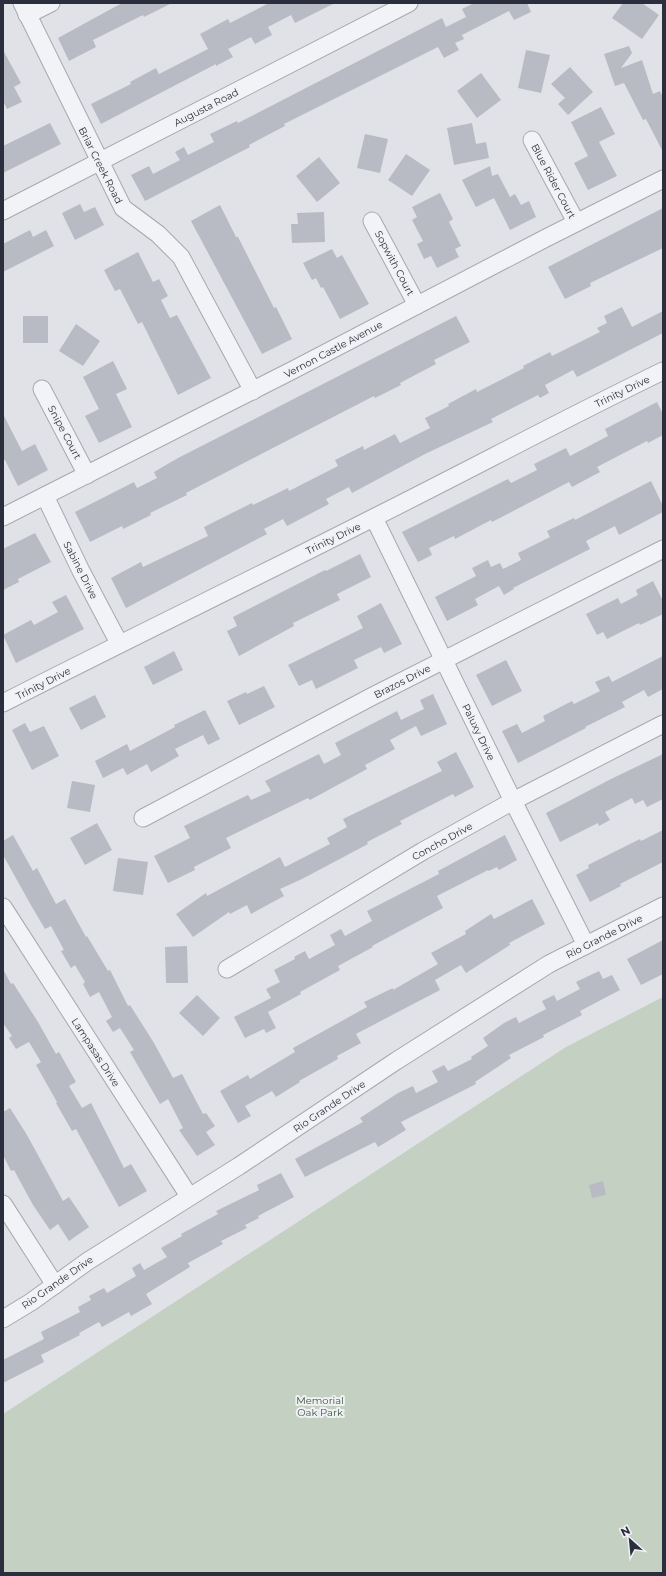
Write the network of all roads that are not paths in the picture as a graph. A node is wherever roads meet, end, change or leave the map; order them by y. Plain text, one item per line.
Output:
1 (51, 3) edge
2 (409, 3) edge
3 (24, 9) edge
4 (532, 140) dead end
5 (99, 162) junction
6 (663, 179) edge
7 (3, 211) edge
8 (372, 221) dead end
9 (576, 222) junction
10 (417, 305) junction
11 (663, 371) edge
12 (42, 389) dead end
13 (253, 391) junction
14 (87, 475) junction
15 (45, 496) junction
16 (3, 517) edge
17 (374, 518) junction
18 (663, 549) edge
19 (119, 644) junction
20 (443, 660) junction
21 (3, 703) edge
22 (663, 724) edge
23 (513, 801) junction
24 (143, 818) dead end
25 (663, 906) edge
26 (3, 907) edge
27 (586, 945) junction
28 (227, 969) dead end
29 (189, 1196) junction
30 (3, 1204) edge
31 (55, 1285) junction
32 (3, 1319) edge

1 - 3 street
2 - 5 street, Augusta Road
3 - 5 street, Briar Creek Road
4 - 9 street, Blue Rider Court
5 - 7 street, Augusta Road
5 - 13 street, Briar Creek Road
6 - 9 street, Vernon Castle Avenue
8 - 10 street, Sopwith Court
9 - 10 street, Vernon Castle Avenue
10 - 13 street, Vernon Castle Avenue
11 - 17 street, Trinity Drive
12 - 14 street, Snipe Court
13 - 14 street, Vernon Castle Avenue
14 - 15 street, Vernon Castle Avenue
15 - 16 street, Vernon Castle Avenue
15 - 19 street, Sabine Drive
17 - 19 street, Trinity Drive
17 - 20 street, Paluxy Drive
18 - 20 street, Brazos Drive
19 - 21 street, Trinity Drive
20 - 23 street, Paluxy Drive
20 - 24 street, Brazos Drive
22 - 23 street, Concho Drive
23 - 27 street, Paluxy Drive
23 - 28 street, Concho Drive
25 - 27 street, Rio Grande Drive
26 - 29 street, Lampasas Drive
27 - 29 street, Rio Grande Drive
29 - 31 street, Rio Grande Drive
30 - 31 street
31 - 32 street, Rio Grande Drive

